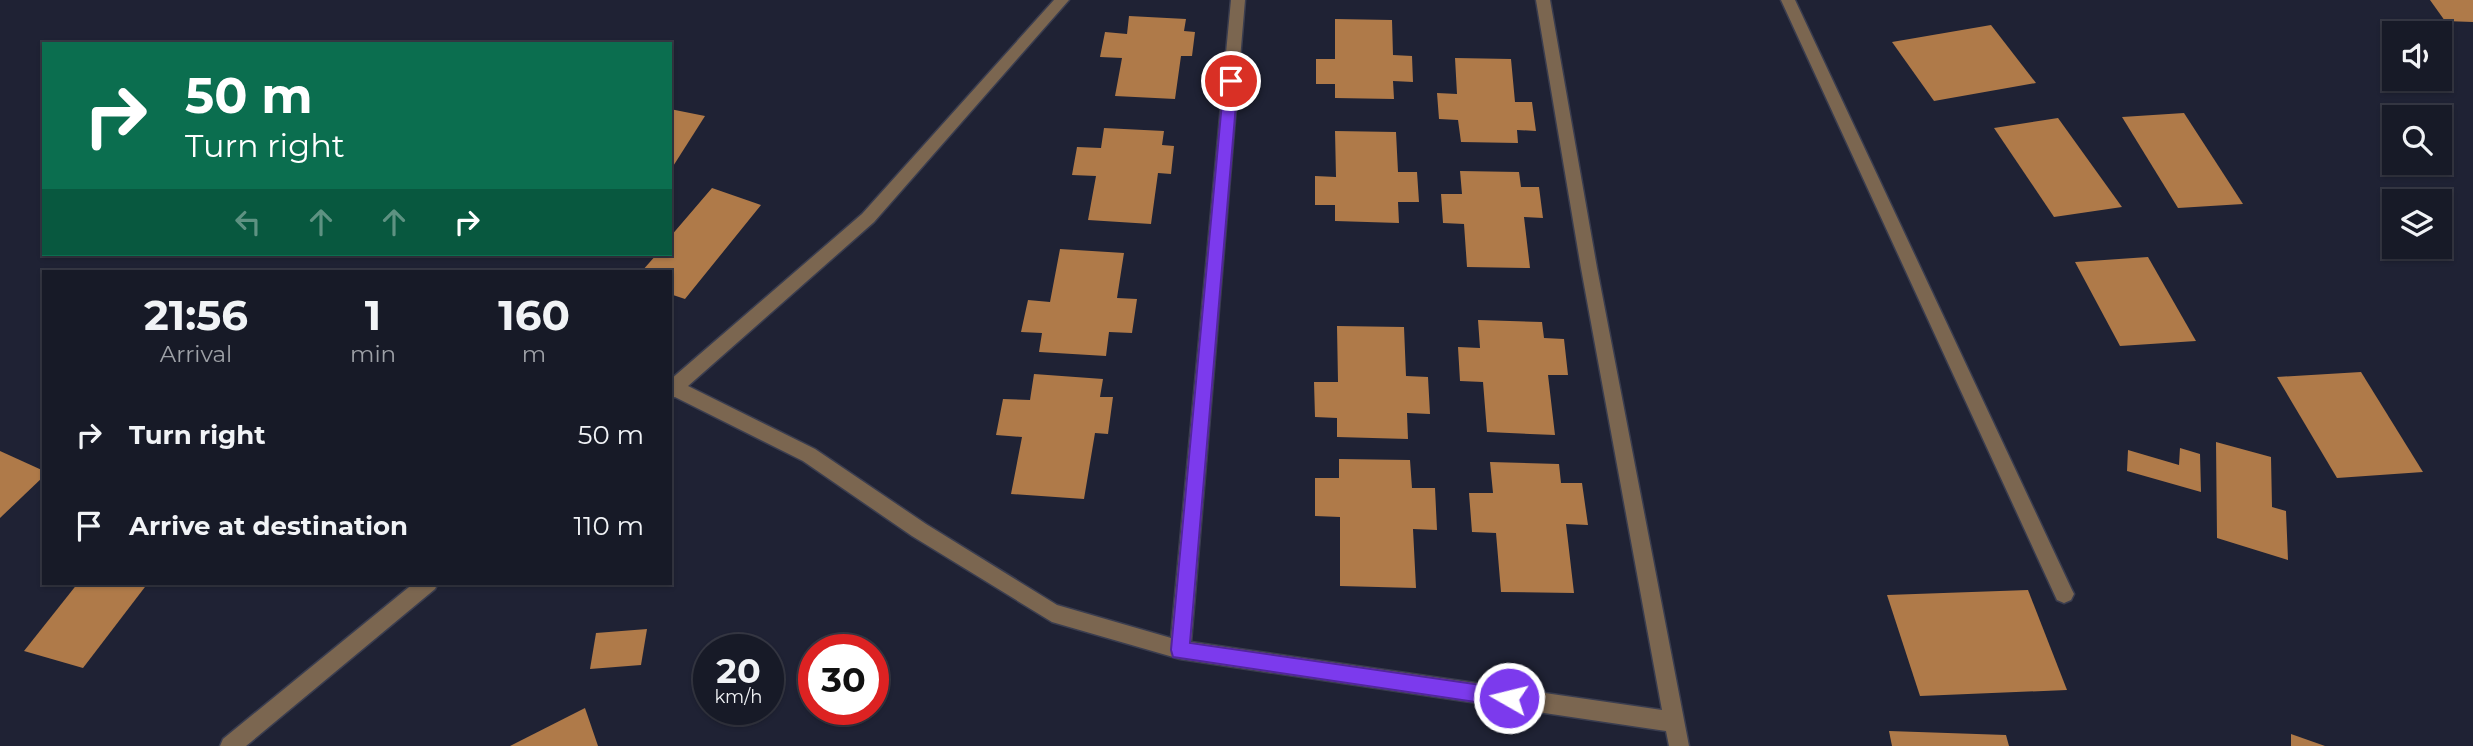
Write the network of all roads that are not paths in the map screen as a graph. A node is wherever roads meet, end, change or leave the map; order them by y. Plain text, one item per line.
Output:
1 (1062, 0) edge
2 (1238, 0) edge
3 (1543, 0) edge
4 (1788, 0) edge
5 (672, 390) edge
6 (426, 585) edge
7 (2064, 594) dead end
8 (1180, 650) junction
9 (1674, 722) junction
10 (230, 746) edge
11 (1679, 746) edge

1 - 5 street
2 - 8 street
3 - 9 street
4 - 7 street
5 - 8 street
6 - 10 street
8 - 9 street
9 - 11 street

